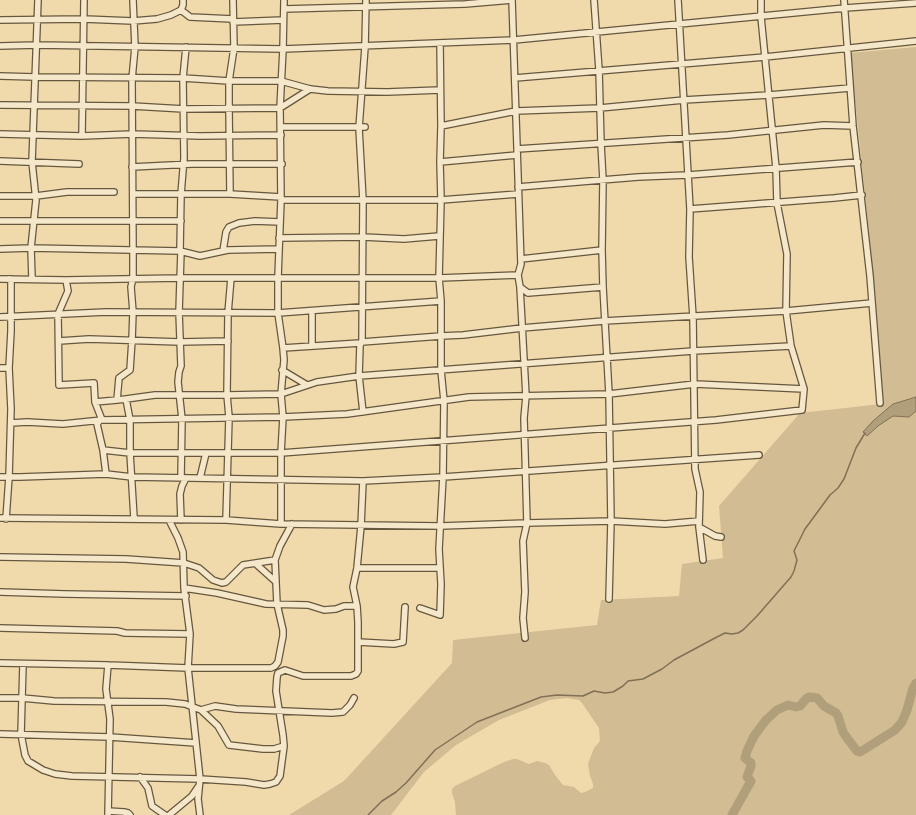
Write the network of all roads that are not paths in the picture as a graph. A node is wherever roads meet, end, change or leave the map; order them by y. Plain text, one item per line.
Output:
1 (38, 0) edge
2 (84, 0) edge
3 (133, 0) edge
4 (183, 0) edge
5 (233, 0) edge
6 (284, 0) edge
7 (366, 0) edge
8 (512, 0) edge
9 (594, 0) edge
10 (678, 0) edge
11 (761, 0) edge
12 (844, 0) edge
13 (916, 3) edge
14 (366, 7) junction
15 (845, 8) junction
16 (284, 9) junction
17 (181, 10) junction
18 (761, 16) junction
19 (37, 19) junction
20 (84, 19) junction
21 (0, 20) edge
22 (233, 20) junction
23 (283, 20) junction
24 (133, 21) junction
25 (679, 24) junction
26 (597, 32) junction
27 (514, 40) junction
28 (916, 41) edge
29 (440, 43) junction
30 (37, 45) junction
31 (0, 46) edge
32 (84, 47) junction
33 (135, 47) junction
34 (186, 47) junction
35 (234, 48) junction
36 (847, 48) junction
37 (283, 49) junction
38 (765, 57) junction
39 (682, 64) junction
40 (599, 70) junction
41 (0, 76) edge
42 (35, 77) junction
43 (83, 78) junction
44 (132, 78) junction
45 (183, 78) junction
46 (515, 78) junction
47 (229, 82) junction
48 (281, 82) junction
49 (850, 88) junction
50 (310, 89) junction
51 (440, 90) junction
52 (362, 92) junction
53 (769, 95) junction
54 (684, 100) junction
55 (0, 105) edge
56 (34, 106) junction
57 (83, 106) junction
58 (132, 106) junction
59 (280, 108) junction
60 (600, 108) junction
61 (184, 109) junction
62 (229, 109) junction
63 (516, 111) junction
64 (441, 126) junction
65 (853, 126) junction
66 (281, 127) junction
67 (362, 127) junction
68 (772, 132) junction
69 (0, 134) edge
70 (132, 134) junction
71 (33, 135) junction
72 (281, 135) junction
73 (82, 136) junction
74 (184, 136) junction
75 (229, 136) junction
76 (686, 138) junction
77 (601, 144) junction
78 (517, 152) junction
79 (0, 161) edge
80 (32, 162) junction
81 (440, 162) junction
82 (858, 162) junction
83 (79, 164) dead end
84 (183, 164) junction
85 (230, 164) junction
86 (282, 164) junction
87 (132, 166) junction
88 (776, 168) junction
89 (688, 175) junction
90 (603, 180) junction
91 (518, 187) junction
92 (114, 192) dead end
93 (133, 194) junction
94 (181, 194) junction
95 (230, 194) junction
96 (518, 194) junction
97 (862, 194) junction
98 (0, 196) edge
99 (36, 196) junction
100 (282, 198) junction
101 (363, 200) junction
102 (441, 200) junction
103 (777, 203) junction
104 (690, 209) junction
105 (0, 220) edge
106 (34, 221) junction
107 (181, 221) junction
108 (132, 222) junction
109 (280, 222) junction
110 (439, 236) junction
111 (363, 237) junction
112 (279, 238) junction
113 (31, 248) junction
114 (0, 249) edge
115 (279, 249) junction
116 (133, 250) junction
117 (602, 250) junction
118 (181, 251) junction
119 (223, 251) junction
120 (521, 258) junction
121 (518, 275) junction
122 (278, 277) junction
123 (133, 278) junction
124 (180, 278) junction
125 (230, 278) junction
126 (362, 278) junction
127 (439, 278) junction
128 (0, 279) edge
129 (11, 279) junction
130 (32, 279) junction
131 (66, 280) junction
132 (520, 287) junction
133 (603, 287) junction
134 (441, 301) junction
135 (872, 303) junction
136 (363, 306) junction
137 (312, 311) junction
138 (786, 311) junction
139 (133, 312) junction
140 (179, 312) junction
141 (278, 312) junction
142 (228, 313) junction
143 (58, 314) junction
144 (693, 316) junction
145 (0, 317) edge
146 (10, 317) junction
147 (604, 321) junction
148 (522, 328) junction
149 (441, 336) junction
150 (132, 340) junction
151 (59, 341) junction
152 (228, 341) junction
153 (180, 342) junction
154 (361, 342) junction
155 (312, 346) junction
156 (791, 346) junction
157 (283, 348) junction
158 (693, 351) junction
159 (606, 358) junction
160 (524, 364) junction
161 (0, 368) edge
162 (9, 368) junction
163 (282, 370) junction
164 (442, 370) junction
165 (360, 376) junction
166 (694, 384) junction
167 (307, 385) junction
168 (804, 389) junction
169 (281, 394) junction
170 (609, 394) junction
171 (179, 395) junction
172 (227, 395) junction
173 (526, 396) junction
174 (126, 399) junction
175 (118, 400) junction
176 (444, 401) junction
177 (95, 402) junction
178 (880, 403) dead end
179 (363, 412) junction
180 (229, 417) junction
181 (283, 417) junction
182 (182, 419) junction
183 (102, 420) junction
184 (130, 420) junction
185 (694, 422) junction
186 (11, 423) junction
187 (609, 428) junction
188 (525, 435) junction
189 (443, 440) junction
190 (103, 450) junction
191 (130, 453) junction
192 (181, 453) junction
193 (206, 453) junction
194 (227, 453) junction
195 (281, 453) junction
196 (759, 455) dead end
197 (695, 460) junction
198 (610, 465) junction
199 (526, 470) junction
200 (106, 474) junction
201 (0, 477) edge
202 (9, 477) junction
203 (132, 477) junction
204 (443, 477) junction
205 (184, 478) junction
206 (200, 478) junction
207 (227, 478) junction
208 (281, 480) junction
209 (363, 481) junction
210 (134, 518) junction
211 (3, 519) edge
212 (169, 520) junction
213 (181, 520) junction
214 (226, 520) junction
215 (611, 522) junction
216 (527, 523) junction
217 (281, 524) junction
218 (292, 524) junction
219 (699, 524) junction
220 (361, 526) junction
221 (441, 526) junction
222 (721, 537) dead end
223 (0, 557) edge
224 (275, 560) junction
225 (703, 560) dead end
226 (184, 563) junction
227 (256, 564) junction
228 (356, 568) junction
229 (439, 568) junction
230 (276, 581) junction
231 (184, 588) junction
232 (0, 592) edge
233 (186, 596) junction
234 (609, 599) dead end
235 (277, 604) junction
236 (357, 606) junction
237 (405, 607) dead end
238 (420, 608) dead end
239 (0, 628) edge
240 (190, 634) junction
241 (525, 638) dead end
242 (358, 642) junction
243 (278, 662) junction
244 (0, 663) edge
245 (22, 664) junction
246 (108, 665) junction
247 (188, 668) junction
248 (265, 669) junction
249 (279, 673) junction
250 (0, 698) edge
251 (22, 698) junction
252 (354, 698) dead end
253 (107, 702) junction
254 (192, 706) junction
255 (201, 710) junction
256 (279, 711) junction
257 (0, 734) edge
258 (21, 734) junction
259 (110, 737) junction
260 (196, 743) junction
261 (284, 746) junction
262 (109, 776) junction
263 (140, 777) junction
264 (200, 779) junction
265 (198, 787) junction
266 (108, 813) edge
267 (130, 815) edge
268 (165, 815) edge
269 (169, 815) edge
270 (200, 815) edge

1 - 19 street
2 - 20 street
3 - 24 street
4 - 17 street
5 - 22 street
6 - 16 street
7 - 14 street
8 - 14 street
8 - 27 street
9 - 26 street
10 - 25 street
11 - 18 street
12 - 15 street
13 - 15 street
14 - 16 street
14 - 52 street
15 - 18 street
15 - 36 street
16 - 23 street
17 - 22 street
17 - 24 street
18 - 25 street
18 - 38 street
19 - 20 street
19 - 21 street
19 - 30 street
20 - 24 street
20 - 32 street
22 - 23 street
22 - 35 street
23 - 37 street
24 - 33 street
25 - 26 street
25 - 39 street
26 - 27 street
26 - 40 street
27 - 29 street
27 - 46 street
28 - 36 street
29 - 37 street
29 - 51 street
30 - 31 street
30 - 32 street
30 - 42 street
32 - 33 street
32 - 43 street
33 - 34 street
33 - 44 street
34 - 35 street
34 - 45 street
35 - 37 street
35 - 47 street
36 - 38 street
36 - 49 street
37 - 48 street
38 - 39 street
38 - 53 street
39 - 40 street
39 - 54 street
40 - 46 street
40 - 60 street
41 - 42 street
42 - 43 street
42 - 56 street
43 - 44 street
43 - 57 street
44 - 45 street
44 - 58 street
45 - 47 street
45 - 61 street
46 - 63 street
47 - 48 street
47 - 62 street
48 - 50 street
48 - 59 street
49 - 53 street
49 - 65 street
50 - 52 street
50 - 59 street
51 - 52 street
51 - 64 street
52 - 67 street
53 - 54 street
53 - 68 street
54 - 60 street
54 - 76 street
55 - 56 street
56 - 57 street
56 - 71 street
57 - 58 street
57 - 73 street
58 - 61 street
58 - 70 street
59 - 62 street
59 - 66 street
60 - 63 street
60 - 77 street
61 - 62 street
61 - 74 street
62 - 75 street
63 - 64 street
63 - 78 street
64 - 81 street
65 - 68 street
65 - 82 street
66 - 67 street
66 - 72 street
67 - 101 street
68 - 76 street
68 - 88 street
69 - 71 street
70 - 73 street
70 - 74 street
70 - 87 street
71 - 73 street
71 - 80 street
72 - 75 street
72 - 86 street
74 - 75 street
74 - 84 street
75 - 85 street
76 - 77 street
76 - 89 street
77 - 78 street
77 - 90 street
78 - 81 street
78 - 91 street
79 - 80 street
80 - 83 street
80 - 99 street
81 - 102 street
82 - 88 street
82 - 97 street
84 - 85 street
84 - 87 street
84 - 94 street
85 - 86 street
85 - 95 street
86 - 100 street
87 - 93 street
88 - 89 street
88 - 103 street
89 - 90 street
89 - 104 street
90 - 91 street
90 - 117 street
91 - 96 street
92 - 99 street
93 - 94 street
93 - 108 street
94 - 95 street
94 - 107 street
95 - 100 street
96 - 102 street
96 - 120 street
97 - 103 street
97 - 135 street
98 - 99 street
99 - 106 street
100 - 101 street
100 - 109 street
101 - 102 street
101 - 111 street
102 - 110 street
103 - 104 street
103 - 138 street
104 - 144 street
105 - 106 street
106 - 108 street
106 - 113 street
107 - 108 street
107 - 118 street
108 - 116 street
109 - 112 street
109 - 119 street
110 - 111 street
110 - 127 street
111 - 112 street
111 - 126 street
112 - 115 street
113 - 114 street
113 - 116 street
113 - 130 street
115 - 119 street
115 - 122 street
116 - 118 street
116 - 123 street
117 - 120 street
117 - 133 street
118 - 119 street
118 - 124 street
120 - 121 street
121 - 127 street
121 - 132 street
122 - 125 street
122 - 126 street
122 - 141 street
123 - 124 street
123 - 131 street
123 - 139 street
124 - 125 street
124 - 140 street
125 - 142 street
126 - 127 street
126 - 136 street
127 - 134 street
128 - 129 street
129 - 130 street
129 - 146 street
130 - 131 street
131 - 143 street
132 - 133 street
132 - 148 street
133 - 147 street
134 - 136 street
134 - 149 street
135 - 138 street
135 - 178 street
136 - 137 street
136 - 154 street
137 - 141 street
137 - 155 street
138 - 144 street
138 - 156 street
139 - 140 street
139 - 143 street
139 - 150 street
140 - 142 street
140 - 153 street
141 - 142 street
141 - 157 street
142 - 152 street
143 - 146 street
143 - 151 street
144 - 147 street
144 - 158 street
145 - 146 street
146 - 162 street
147 - 148 street
147 - 159 street
148 - 149 street
148 - 160 street
149 - 154 street
149 - 164 street
150 - 151 street
150 - 153 street
150 - 175 street
151 - 177 street
152 - 153 street
152 - 172 street
153 - 171 street
154 - 155 street
154 - 165 street
155 - 157 street
156 - 158 street
156 - 168 street
157 - 163 street
158 - 159 street
158 - 166 street
159 - 160 street
159 - 170 street
160 - 164 street
160 - 173 street
161 - 162 street
162 - 186 street
163 - 167 street
163 - 169 street
164 - 165 street
164 - 176 street
165 - 167 street
165 - 179 street
166 - 168 street
166 - 170 street
166 - 185 street
167 - 169 street
168 - 185 street
169 - 172 street
169 - 181 street
170 - 173 street
170 - 187 street
171 - 172 street
171 - 174 street
171 - 182 street
172 - 180 street
173 - 176 street
173 - 188 street
174 - 175 street
174 - 184 street
175 - 177 street
176 - 179 street
176 - 189 street
177 - 183 street
179 - 181 street
180 - 181 street
180 - 182 street
180 - 194 street
181 - 195 street
182 - 184 street
182 - 192 street
183 - 184 street
183 - 186 street
183 - 190 street
184 - 191 street
185 - 187 street
185 - 197 street
186 - 202 street
187 - 188 street
187 - 198 street
188 - 189 street
188 - 199 street
189 - 195 street
189 - 204 street
190 - 191 street
190 - 200 street
191 - 192 street
191 - 203 street
192 - 193 street
192 - 205 street
193 - 194 street
193 - 206 street
194 - 195 street
194 - 207 street
195 - 208 street
196 - 197 street
197 - 198 street
197 - 219 street
198 - 199 street
198 - 215 street
199 - 204 street
199 - 216 street
200 - 202 street
200 - 203 street
201 - 202 street
202 - 211 street
203 - 205 street
203 - 210 street
204 - 209 street
204 - 221 street
205 - 206 street
205 - 213 street
206 - 207 street
207 - 208 street
207 - 214 street
208 - 209 street
208 - 217 street
209 - 220 street
210 - 211 street
210 - 212 street
212 - 213 street
212 - 226 street
213 - 214 street
214 - 217 street
215 - 216 street
215 - 219 street
215 - 234 street
216 - 221 street
216 - 241 street
217 - 218 street
218 - 220 street
218 - 224 street
219 - 222 street
219 - 225 street
220 - 221 street
220 - 228 street
221 - 229 street
223 - 226 street
224 - 227 street
224 - 230 street
226 - 227 street
226 - 231 street
227 - 230 street
228 - 229 street
228 - 236 street
229 - 238 street
230 - 235 street
231 - 233 street
231 - 235 street
232 - 233 street
233 - 240 street
235 - 236 street
235 - 243 street
236 - 242 street
237 - 242 street
239 - 240 street
240 - 247 street
242 - 249 street
243 - 248 street
243 - 249 street
244 - 245 street
245 - 246 street
245 - 251 street
246 - 247 street
246 - 253 street
247 - 248 street
247 - 254 street
248 - 249 street
249 - 256 street
250 - 251 street
251 - 253 street
251 - 258 street
252 - 256 street
253 - 254 street
253 - 259 street
254 - 255 street
254 - 260 street
255 - 256 street
255 - 261 street
256 - 261 street
257 - 258 street
258 - 259 street
258 - 262 street
259 - 260 street
259 - 262 street
260 - 264 street
261 - 264 street
262 - 263 street
262 - 266 street
263 - 264 street
263 - 268 street
264 - 265 street
265 - 269 street
265 - 270 street
266 - 267 street

